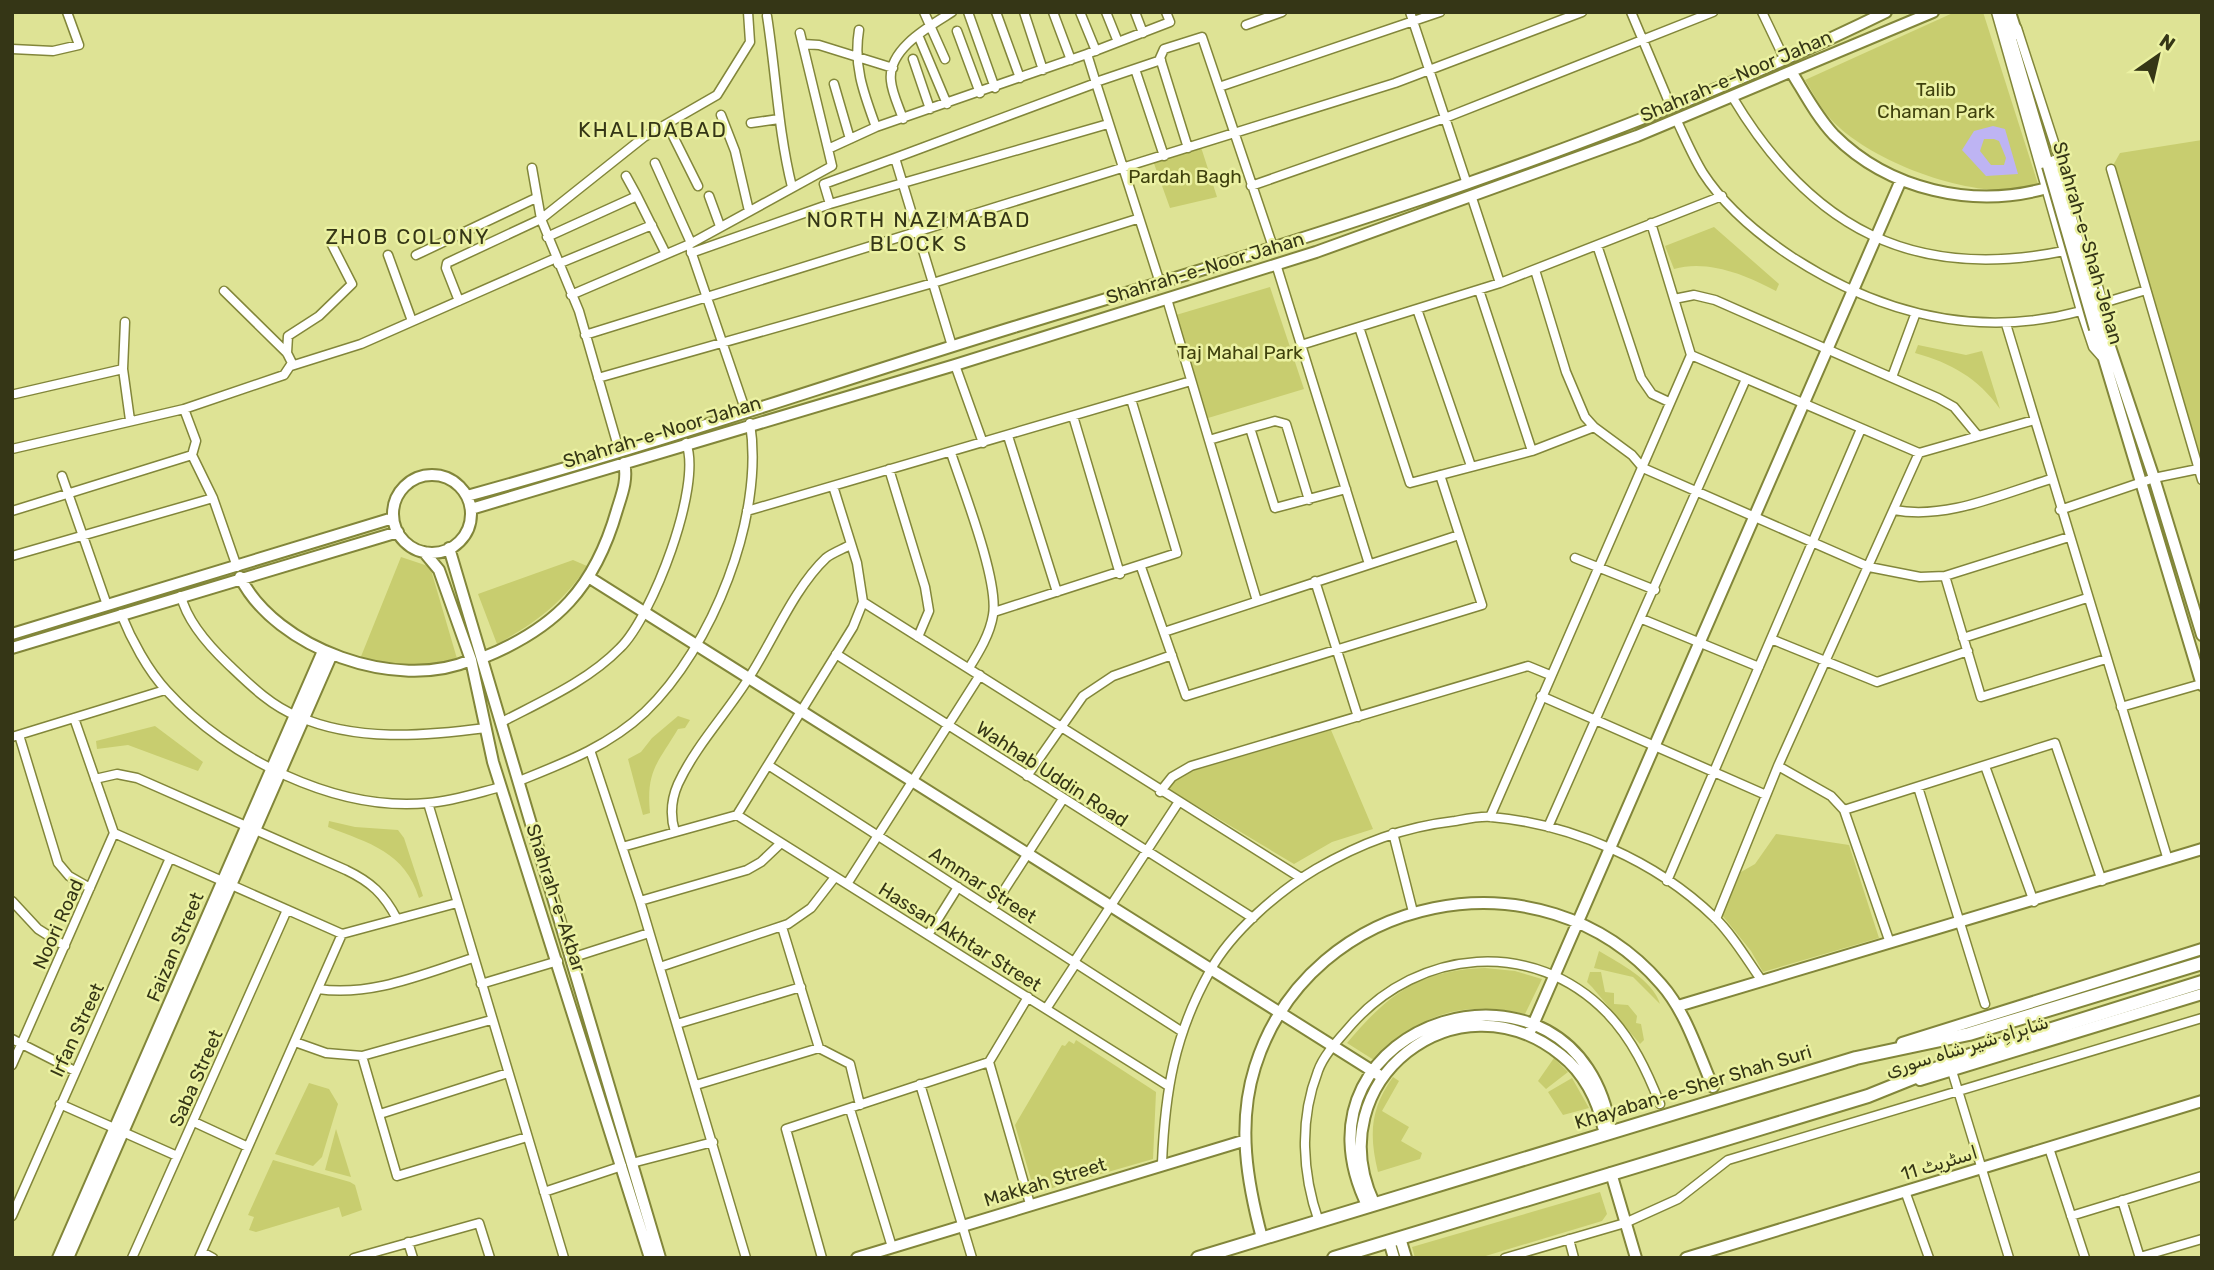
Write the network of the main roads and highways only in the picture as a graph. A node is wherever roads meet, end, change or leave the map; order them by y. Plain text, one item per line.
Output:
1 (1886, 12) edge
2 (1933, 12) edge
3 (2003, 12) edge
4 (2011, 12) edge
5 (1872, 19) junction
6 (1878, 34) junction
7 (1792, 73) junction
8 (1632, 122) junction
9 (1637, 136) junction
10 (1530, 159) junction
11 (1535, 176) junction
12 (1901, 180) junction
13 (2047, 188) road end
14 (1346, 223) junction
15 (1352, 239) junction
16 (1085, 306) junction
17 (1090, 322) junction
18 (2099, 327) junction
19 (748, 418) junction
20 (624, 463) junction
21 (467, 496) junction
22 (471, 509) junction
23 (393, 518) junction
24 (398, 533) junction
25 (449, 548) junction
26 (424, 552) junction
27 (238, 572) junction
28 (590, 578) junction
29 (82, 613) junction
30 (87, 625) junction
31 (12, 634) edge
32 (2202, 635) edge
33 (12, 648) edge
34 (328, 652) junction
35 (477, 659) junction
36 (2202, 684) edge
37 (2202, 849) edge
38 (1577, 921) junction
39 (2202, 949) edge
40 (2202, 963) edge
41 (2202, 982) edge
42 (2202, 994) edge
43 (1678, 1006) junction
44 (1279, 1012) junction
45 (1531, 1030) junction
46 (1856, 1058) junction
47 (1377, 1074) junction
48 (1713, 1087) dead end
49 (1868, 1096) junction
50 (2202, 1101) edge
51 (119, 1130) junction
52 (1607, 1133) junction
53 (1243, 1141) junction
54 (627, 1164) junction
55 (1611, 1173) junction
56 (1371, 1206) junction
57 (1262, 1238) junction
58 (1394, 1239) junction
59 (58, 1258) edge
60 (68, 1258) edge
61 (650, 1258) edge
62 (660, 1258) edge
63 (857, 1258) edge
64 (1198, 1258) edge
65 (1334, 1258) edge
66 (1394, 1258) edge
67 (1406, 1258) edge
68 (1636, 1258) edge
69 (1685, 1258) edge

1 - 5 main road, Shahrah-e-Noor Jahan
2 - 6 main road, Shahrah-e-Noor Jahan
3 - 18 main road, Shahrah-e-Shah Jehan, bridge
4 - 18 main road, Shahrah-e-Shah Jehan, bridge
5 - 6 main road
5 - 8 main road, Shahrah-e-Noor Jahan
6 - 7 main road, Shahrah-e-Noor Jahan
7 - 9 main road, Shahrah-e-Noor Jahan
7 - 12 main road
8 - 9 main road
8 - 10 main road, Shahrah-e-Noor Jahan
9 - 11 main road, Shahrah-e-Noor Jahan
10 - 11 main road
10 - 14 main road, Shahrah-e-Noor Jahan
11 - 15 main road, Shahrah-e-Noor Jahan
12 - 13 main road
12 - 38 main road
14 - 15 main road
14 - 16 main road, Shahrah-e-Noor Jahan
15 - 17 main road, Shahrah-e-Noor Jahan
16 - 17 main road
16 - 19 main road, Shahrah-e-Noor Jahan
17 - 19 main road, Shahrah-e-Noor Jahan
18 - 32 main road, Shahrah-e-Shah Jehan
18 - 36 main road, Shahrah-e-Shah Jehan
19 - 20 main road, Shahrah-e-Noor Jahan
19 - 21 main road, Shahrah-e-Noor Jahan
20 - 22 main road, Shahrah-e-Noor Jahan
20 - 28 main road
21 - 22 main road
21 - 23 main road
22 - 25 main road
23 - 24 main road
23 - 27 main road
24 - 26 main road
24 - 27 main road
25 - 26 main road
25 - 35 main road, Shahrah-e-Akbar
26 - 35 main road, Shahrah-e-Akbar
27 - 29 main road
27 - 30 main road
27 - 34 main road
28 - 35 main road
28 - 44 main road
29 - 30 main road
29 - 31 main road
30 - 33 main road
34 - 35 main road
34 - 51 main road, Faizan Street
35 - 54 main road, Shahrah-e-Akbar
35 - 54 main road, Shahrah-e-Akbar
37 - 43 main road
38 - 43 main road
38 - 44 main road
38 - 45 main road
39 - 46 main road
40 - 46 main road, Khayaban-e-Sher Shah Suri
41 - 49 main road, شاہراہِ شیر شاہ سوری
42 - 49 main road, شاہراہِ شیر شاہ سوری
43 - 48 main road
44 - 47 main road
44 - 53 main road
45 - 47 main road
45 - 52 main road
46 - 52 main road, Khayaban-e-Sher Shah Suri
47 - 56 main road
49 - 55 main road
50 - 69 main road, اسٹریٹ 11
51 - 59 main road, Faizan Street
51 - 60 main road, Faizan Street
52 - 56 main road, Khayaban-e-Sher Shah Suri
53 - 57 main road
53 - 63 main road, Makkah Street
54 - 61 main road, Shahrah-e-Akbar
54 - 62 main road, Shahrah-e-Akbar
55 - 58 main road
55 - 68 main road
56 - 57 main road, Khayaban-e-Sher Shah Suri
57 - 64 main road, Khayaban-e-Sher Shah Suri
58 - 65 main road
58 - 66 main road
58 - 67 main road

